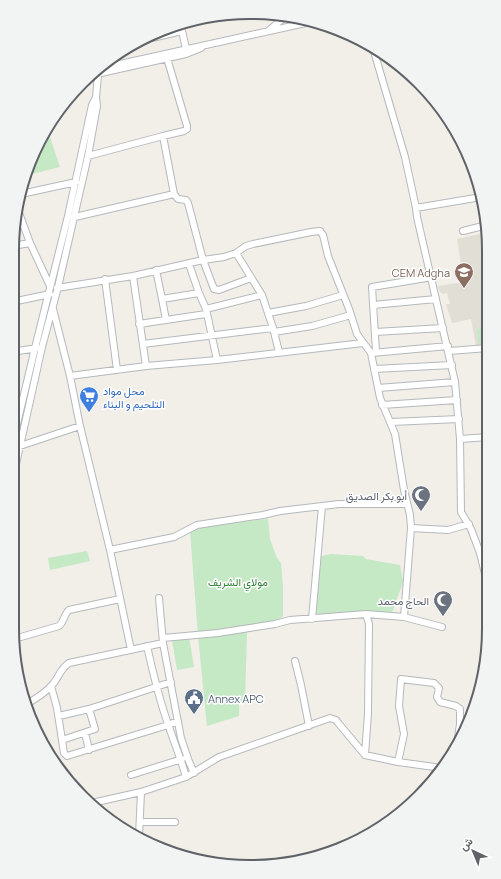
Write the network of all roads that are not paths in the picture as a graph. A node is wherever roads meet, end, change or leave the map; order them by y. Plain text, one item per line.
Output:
1 (280, 21) edge
2 (287, 22) edge
3 (301, 24) edge
4 (290, 27) junction
5 (182, 29) edge
6 (265, 33) junction
7 (204, 46) junction
8 (186, 49) junction
9 (375, 56) edge
10 (167, 58) junction
11 (143, 61) junction
12 (105, 71) edge
13 (100, 75) edge
14 (96, 97) junction
15 (163, 136) junction
16 (88, 156) junction
17 (76, 182) junction
18 (26, 193) edge
19 (174, 194) junction
20 (476, 198) edge
21 (416, 208) junction
22 (75, 217) junction
23 (21, 219) edge
24 (481, 227) edge
25 (463, 231) dead end
26 (30, 243) junction
27 (19, 245) edge
28 (236, 253) junction
29 (203, 260) junction
30 (189, 264) junction
31 (156, 270) junction
32 (134, 276) junction
33 (432, 277) junction
34 (252, 278) junction
35 (105, 280) junction
36 (50, 286) junction
37 (58, 287) junction
38 (199, 292) junction
39 (48, 295) junction
40 (262, 295) junction
41 (343, 295) junction
42 (162, 299) junction
43 (436, 299) junction
44 (19, 301) edge
45 (373, 305) junction
46 (52, 308) junction
47 (206, 312) junction
48 (268, 314) junction
49 (351, 315) junction
50 (166, 320) junction
51 (139, 324) junction
52 (443, 328) junction
53 (273, 330) junction
54 (375, 332) junction
55 (212, 336) junction
56 (363, 343) junction
57 (142, 344) junction
58 (42, 347) junction
59 (35, 348) junction
60 (482, 348) edge
61 (448, 349) junction
62 (19, 351) edge
63 (279, 352) junction
64 (373, 352) junction
65 (217, 360) junction
66 (452, 365) junction
67 (146, 366) junction
68 (374, 369) junction
69 (117, 370) junction
70 (70, 376) junction
71 (455, 382) junction
72 (378, 388) junction
73 (457, 400) junction
74 (382, 405) junction
75 (19, 415) edge
76 (459, 419) junction
77 (391, 422) junction
78 (80, 426) junction
79 (482, 437) edge
80 (460, 439) junction
81 (20, 446) junction
82 (19, 450) edge
83 (407, 504) junction
84 (322, 506) junction
85 (469, 524) junction
86 (411, 528) junction
87 (110, 550) junction
88 (482, 561) edge
89 (159, 598) dead end
90 (120, 599) junction
91 (366, 614) junction
92 (404, 617) junction
93 (312, 619) junction
94 (442, 627) dead end
95 (19, 638) edge
96 (163, 640) junction
97 (147, 646) junction
98 (131, 650) junction
99 (295, 661) dead end
100 (171, 682) junction
101 (51, 686) junction
102 (157, 687) junction
103 (31, 701) edge
104 (89, 709) junction
105 (59, 716) junction
106 (178, 721) junction
107 (168, 726) junction
108 (309, 726) junction
109 (459, 728) edge
110 (85, 733) junction
111 (62, 740) junction
112 (89, 750) junction
113 (365, 755) junction
114 (182, 759) junction
115 (398, 762) junction
116 (435, 767) edge
117 (194, 773) junction
118 (131, 775) dead end
119 (186, 777) junction
120 (141, 792) junction
121 (97, 802) edge
122 (140, 822) junction
123 (175, 822) dead end
124 (139, 831) edge

1 - 6 street
2 - 4 street
3 - 4 street
4 - 6 street
5 - 8 street
6 - 7 street
7 - 8 street
7 - 10 street
8 - 11 street
9 - 21 street
10 - 11 street
10 - 15 street
11 - 12 street
13 - 14 street
14 - 16 street
14 - 17 street
15 - 16 street
15 - 19 street
16 - 22 street
17 - 18 street
17 - 36 street
19 - 22 street
19 - 29 street
20 - 21 street
21 - 33 street
22 - 37 street
23 - 26 street
24 - 25 street
26 - 27 street
26 - 36 street
28 - 29 street
28 - 34 street
28 - 41 street
29 - 30 street
29 - 34 street
30 - 31 street
30 - 38 street
31 - 32 street
31 - 42 street
32 - 35 street
32 - 51 street
33 - 43 street
33 - 45 street
34 - 40 street
35 - 37 street
35 - 69 street
36 - 39 street
37 - 39 street
37 - 46 street
38 - 42 street
38 - 47 street
39 - 44 street
39 - 59 street
40 - 47 street
40 - 48 street
41 - 48 street
41 - 49 street
42 - 50 street
43 - 45 street
43 - 52 street
45 - 54 street
46 - 58 street
46 - 70 street
47 - 50 street
47 - 55 street
48 - 53 street
49 - 53 street
49 - 56 street
50 - 51 street
51 - 57 street
52 - 54 street
52 - 61 street
53 - 55 street
53 - 63 street
54 - 64 street
55 - 57 street
55 - 65 street
56 - 63 street
56 - 64 street
57 - 67 street
58 - 59 street
58 - 81 street
59 - 62 street
59 - 75 street
60 - 61 street
61 - 64 street
61 - 66 street
63 - 65 street
64 - 68 street
65 - 67 street
66 - 68 street
66 - 71 street
67 - 69 street
68 - 72 street
69 - 70 street
70 - 78 street
71 - 72 street
71 - 73 street
72 - 74 street
73 - 74 street
73 - 76 street
74 - 77 street
76 - 77 street
76 - 80 street
77 - 83 street
78 - 81 street
78 - 87 street
79 - 80 street
80 - 85 street
81 - 82 street
83 - 84 street
83 - 86 street
84 - 87 street
84 - 93 street
85 - 86 street
85 - 88 street
86 - 92 street
87 - 90 street
89 - 96 street
90 - 95 street
90 - 98 street
91 - 92 street
91 - 93 street
91 - 113 street
92 - 94 street
93 - 96 street
96 - 97 street
96 - 100 street
97 - 98 street
97 - 102 street
98 - 101 street
99 - 108 street
100 - 102 street
100 - 106 street
101 - 103 street
101 - 105 street
102 - 104 street
102 - 107 street
104 - 105 street
104 - 110 street
105 - 111 street
106 - 107 street
106 - 117 street
107 - 112 street
107 - 114 street
108 - 113 street
108 - 117 street
109 - 115 street
110 - 111 street
110 - 112 street
111 - 112 street
113 - 115 street
114 - 118 street
114 - 119 street
115 - 116 street
117 - 119 street
119 - 120 street
120 - 121 street
120 - 122 street
122 - 123 street
122 - 124 street

